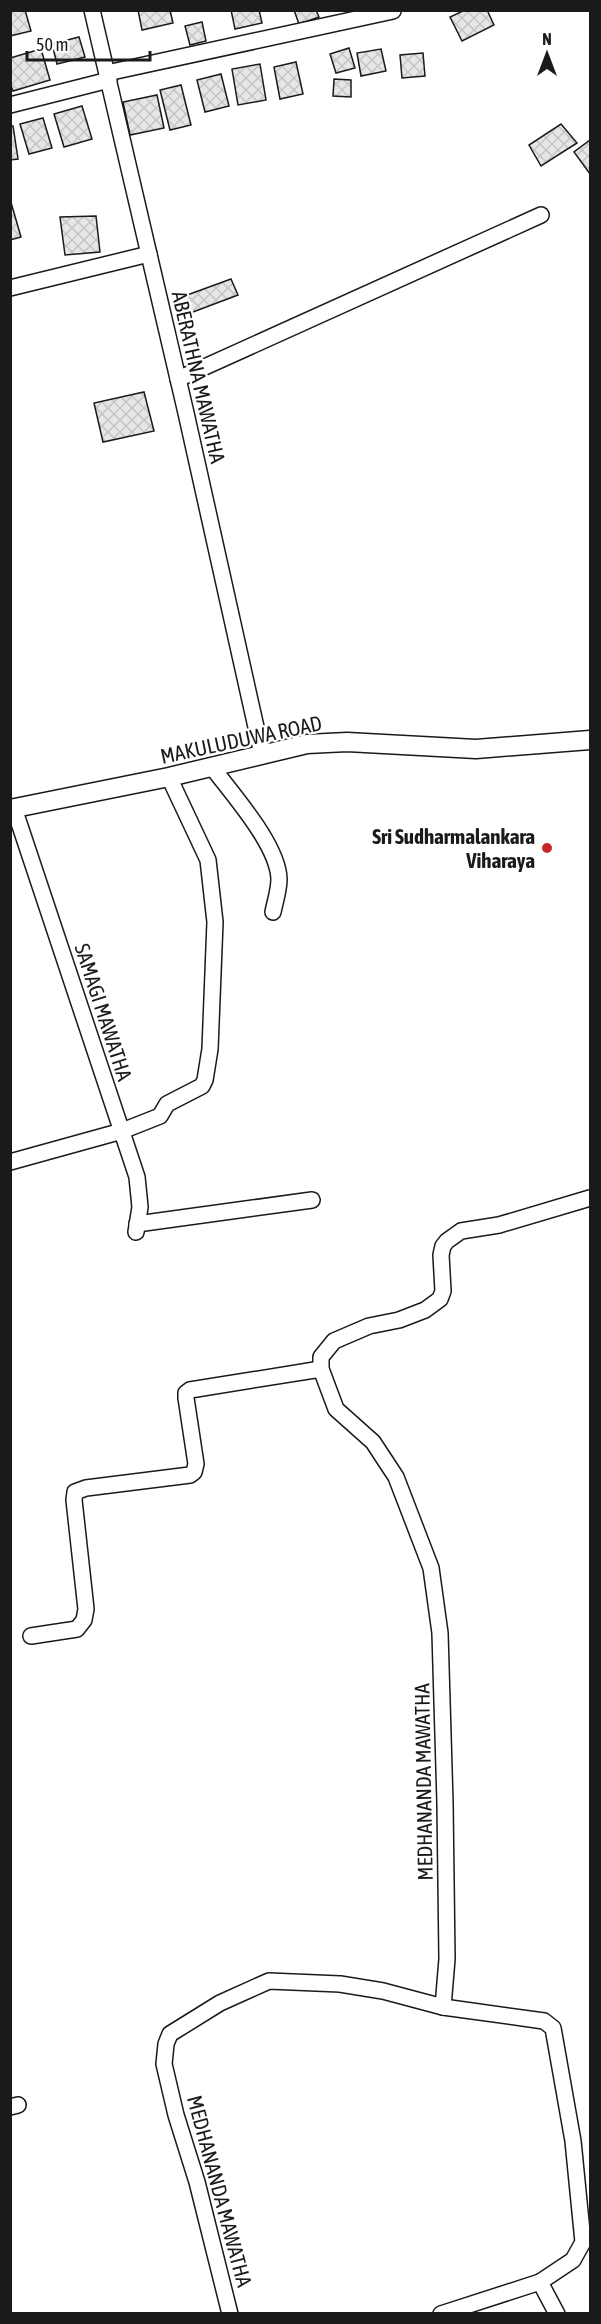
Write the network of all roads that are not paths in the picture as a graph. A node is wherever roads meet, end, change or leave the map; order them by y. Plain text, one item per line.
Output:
1 (92, 10) edge
2 (393, 11) edge
3 (108, 77) junction
4 (10, 105) edge
5 (541, 215) dead end
6 (149, 254) junction
7 (10, 288) edge
8 (178, 379) junction
9 (591, 740) edge
10 (262, 754) junction
11 (212, 767) junction
12 (169, 777) junction
13 (12, 809) edge
14 (273, 912) dead end
15 (122, 1131) junction
16 (10, 1162) edge
17 (591, 1198) edge
18 (312, 1200) dead end
19 (321, 1369) junction
20 (31, 1636) dead end
21 (443, 2007) junction
22 (540, 2282) junction
23 (230, 2313) edge
24 (441, 2313) edge
25 (557, 2313) edge

1 - 3 street, ABERATHNA MAWATHA
2 - 3 street
3 - 4 street
3 - 6 street, ABERATHNA MAWATHA
5 - 8 street
6 - 7 street
6 - 8 street, ABERATHNA MAWATHA
8 - 10 street, ABERATHNA MAWATHA
9 - 10 street, MAKULUDUWA ROAD
10 - 11 street, MAKULUDUWA ROAD
11 - 12 street, MAKULUDUWA ROAD
11 - 14 street
12 - 13 street, MAKULUDUWA ROAD
12 - 15 street
13 - 15 street, SAMAGI MAWATHA
15 - 16 street
15 - 18 street, SAMAGI MAWATHA
17 - 19 street
19 - 20 street
19 - 21 street, MEDHANANDA MAWATHA
21 - 22 street
21 - 23 street, MEDHANANDA MAWATHA
22 - 24 street
22 - 25 street

